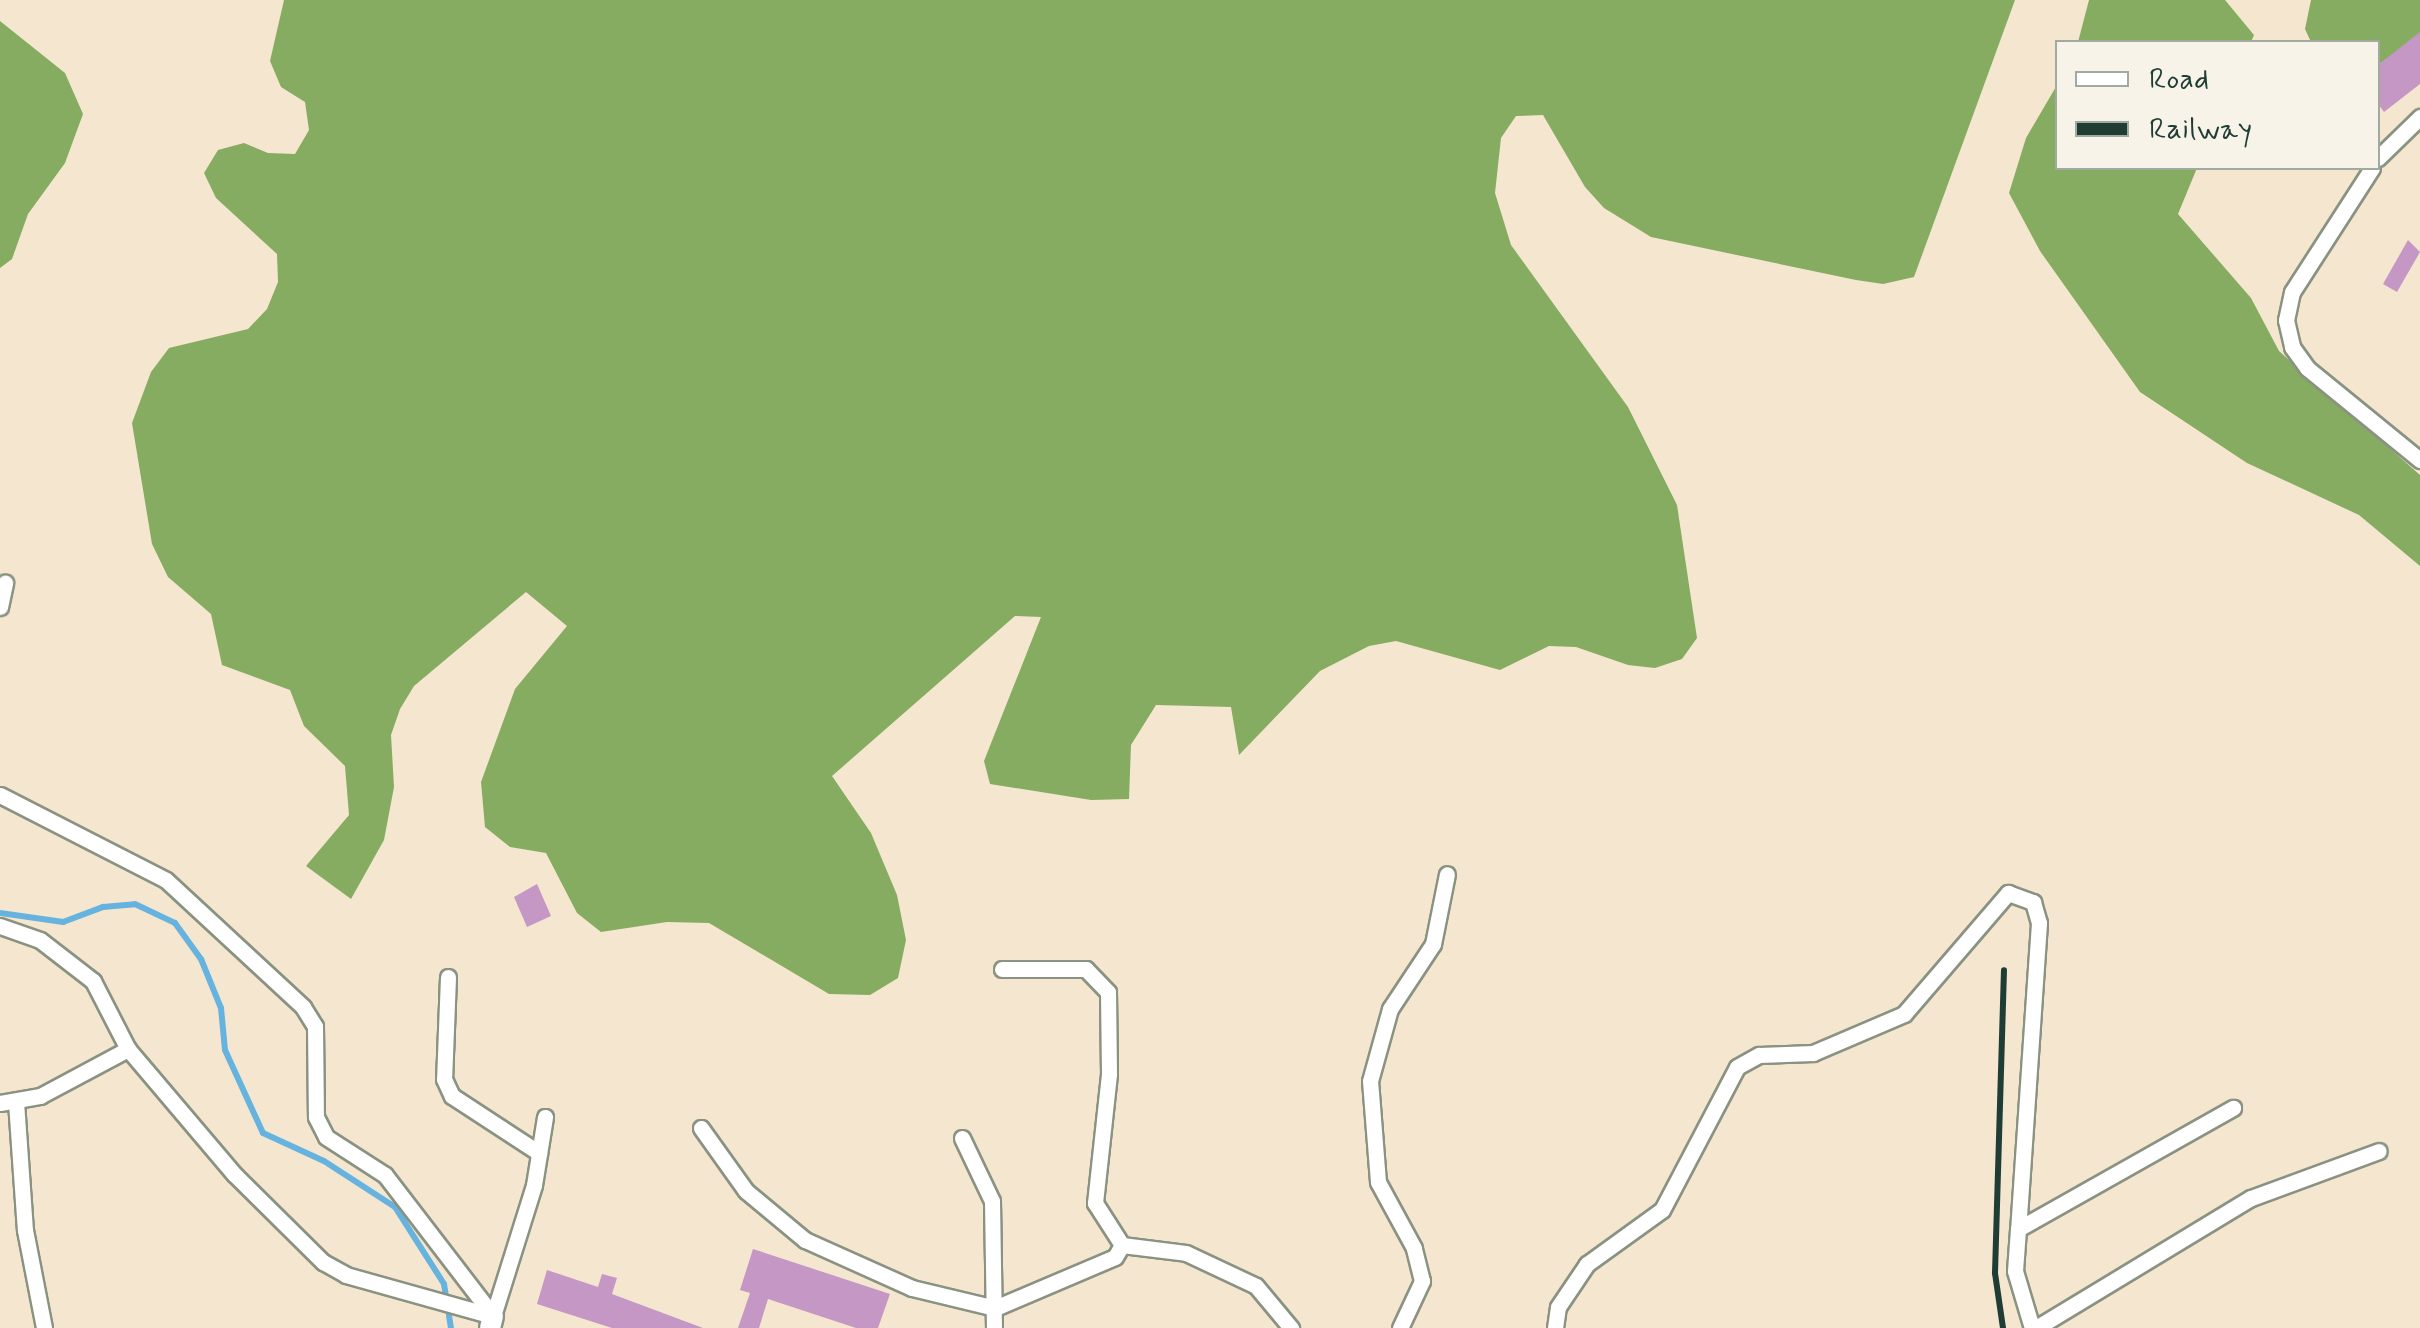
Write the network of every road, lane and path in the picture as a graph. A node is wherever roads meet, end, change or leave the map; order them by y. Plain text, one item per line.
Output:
1 (2420, 116) edge
2 (2380, 156) edge
3 (2371, 170) edge
4 (2420, 460) edge
5 (5, 583) dead end
6 (0, 607) edge
7 (0, 795) edge
8 (1447, 874) dead end
9 (0, 926) edge
10 (1002, 969) dead end
11 (448, 977) dead end
12 (128, 1048) junction
13 (8, 1102) edge
14 (2233, 1108) dead end
15 (545, 1117) dead end
16 (701, 1128) dead end
17 (962, 1138) dead end
18 (2379, 1152) dead end
19 (539, 1153) junction
20 (2018, 1229) junction
21 (1122, 1245) junction
22 (995, 1308) junction
23 (492, 1322) edge
24 (44, 1328) edge
25 (994, 1328) edge
26 (1291, 1328) edge
27 (1400, 1328) edge
28 (1555, 1328) edge
29 (2034, 1328) edge

1 - 2 street
3 - 4 street
5 - 6 street
7 - 23 street
8 - 27 street
9 - 12 street
10 - 21 street
11 - 19 street
12 - 13 street
12 - 23 street
13 - 24 street
14 - 20 street
15 - 19 street
16 - 22 street
17 - 22 street
18 - 29 street
19 - 23 street
20 - 28 street
20 - 29 street
21 - 22 street
21 - 26 street
22 - 25 street

